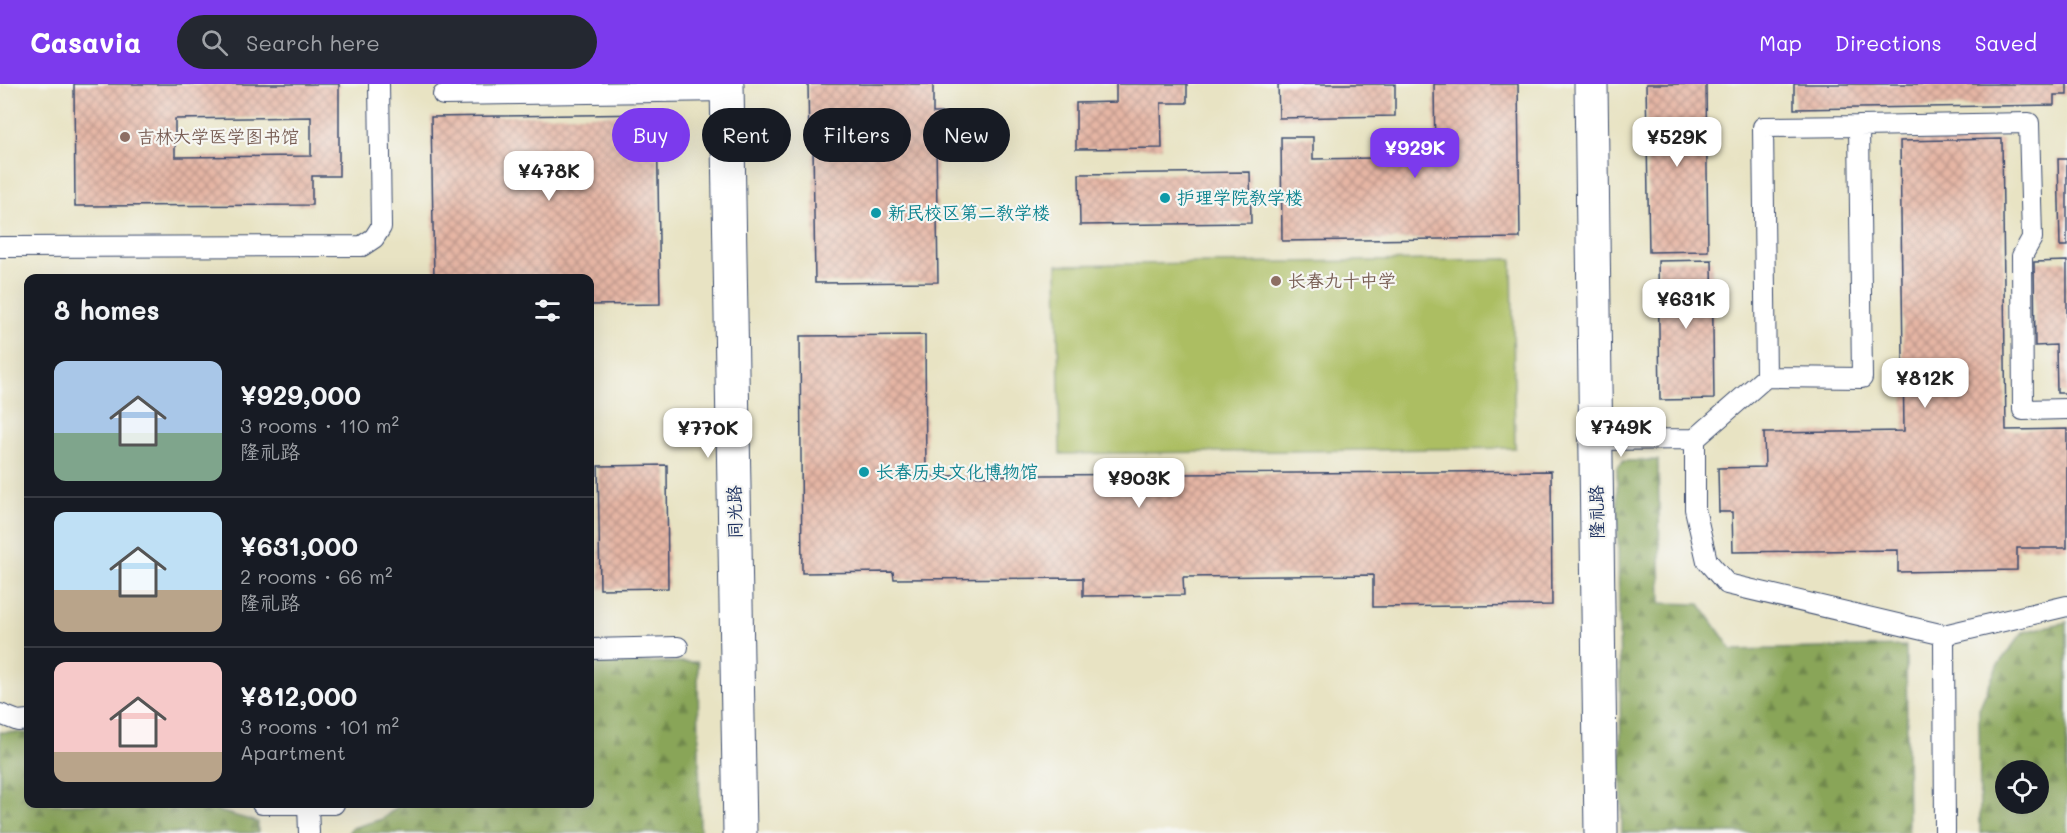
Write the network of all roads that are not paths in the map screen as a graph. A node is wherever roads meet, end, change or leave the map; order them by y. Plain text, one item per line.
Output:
1 (379, 84) edge
2 (1591, 84) edge
3 (727, 87) edge
4 (443, 95) dead end
5 (1859, 126) junction
6 (0, 247) edge
7 (1766, 376) junction
8 (2067, 409) edge
9 (1596, 440) junction
10 (1695, 440) junction
11 (2067, 606) edge
12 (1944, 635) junction
13 (678, 647) dead end
14 (594, 649) edge
15 (0, 714) edge
16 (24, 720) edge
17 (308, 808) edge
18 (309, 833) edge
19 (740, 833) edge
20 (1601, 833) edge
21 (1945, 833) edge

1 - 6 lane
2 - 9 street, 隆礼路
3 - 4 lane
3 - 19 street, 同光路
5 - 7 lane
5 - 7 lane
5 - 8 lane
7 - 10 lane
9 - 10 lane
9 - 20 street, 隆礼路
10 - 12 lane
11 - 12 lane
12 - 21 lane
13 - 14 lane
15 - 16 lane
17 - 18 lane

